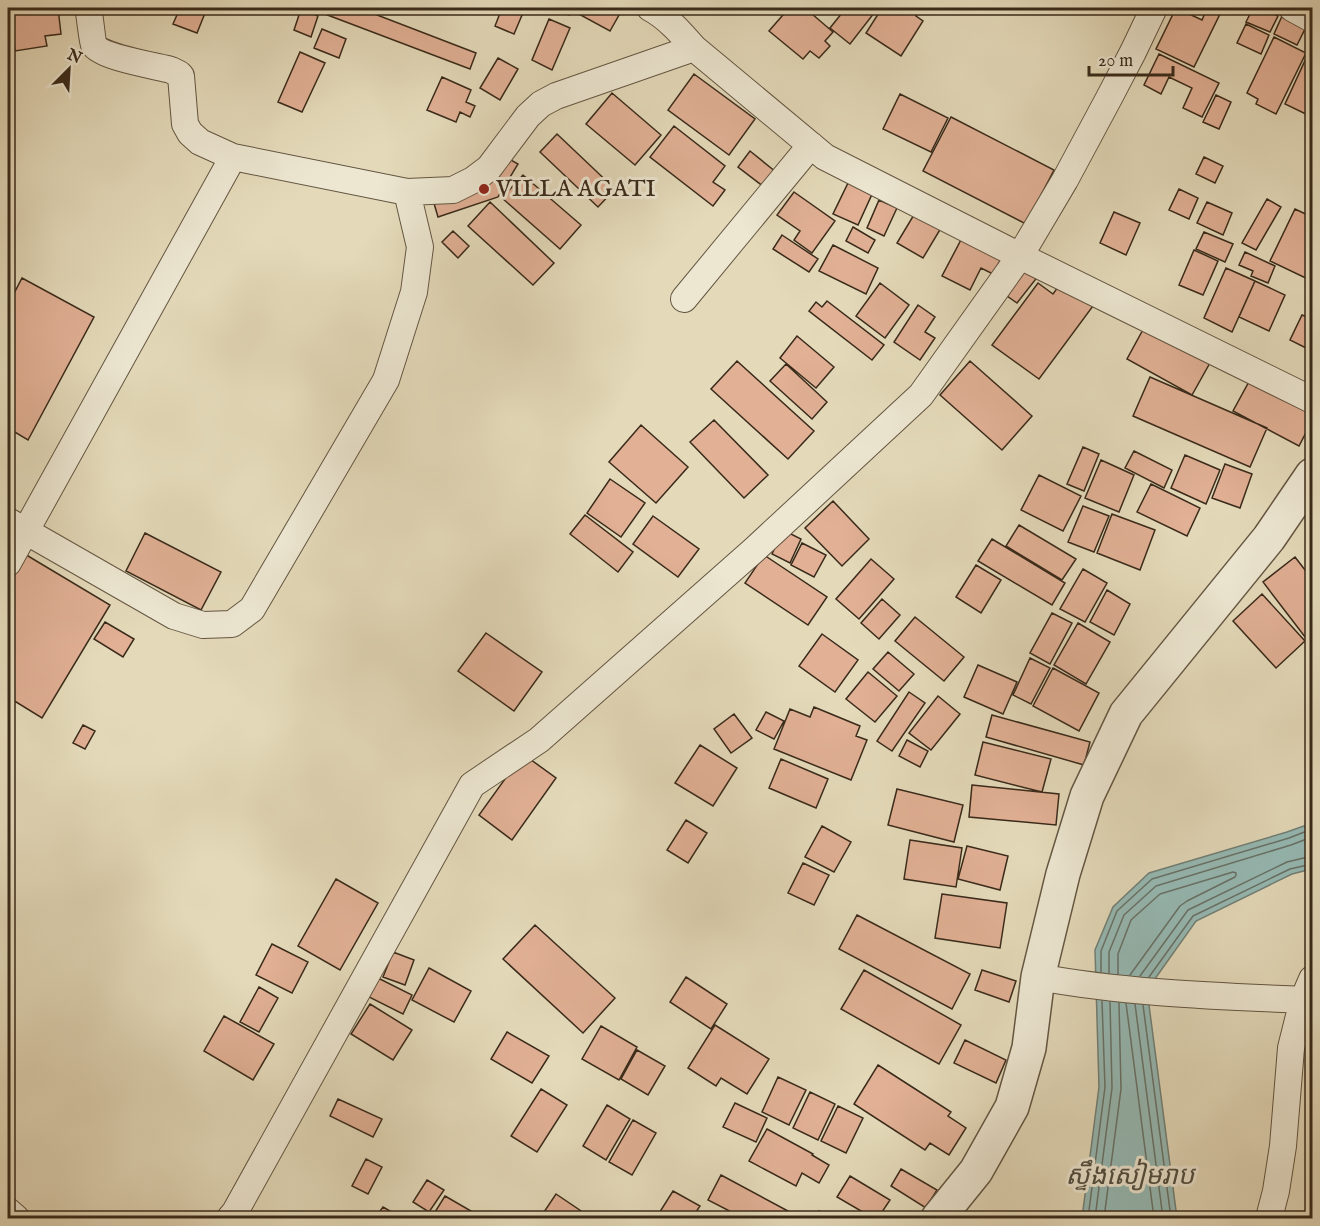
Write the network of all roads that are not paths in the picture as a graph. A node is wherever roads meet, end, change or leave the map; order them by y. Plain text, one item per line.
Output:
1 (88, 8) edge
2 (650, 8) edge
3 (1154, 8) edge
4 (1292, 8) edge
5 (1312, 19) edge
6 (694, 48) junction
7 (811, 145) junction
8 (233, 157) junction
9 (407, 192) junction
10 (1020, 256) junction
11 (684, 299) dead end
12 (1312, 400) edge
13 (1312, 475) edge
14 (17, 526) edge
15 (8, 563) edge
16 (1038, 977) junction
17 (1309, 994) edge
18 (8, 1211) edge
19 (237, 1216) edge
20 (16, 1218) edge
21 (938, 1218) edge
22 (1269, 1218) edge

1 - 8 street
2 - 6 street
3 - 10 street
4 - 5 street
6 - 7 street
6 - 9 street
7 - 10 street
7 - 11 street
8 - 9 street
8 - 14 street
9 - 14 street
10 - 12 street
10 - 19 street
13 - 16 street
14 - 15 street
16 - 17 street
16 - 21 street
17 - 22 street
18 - 20 street

